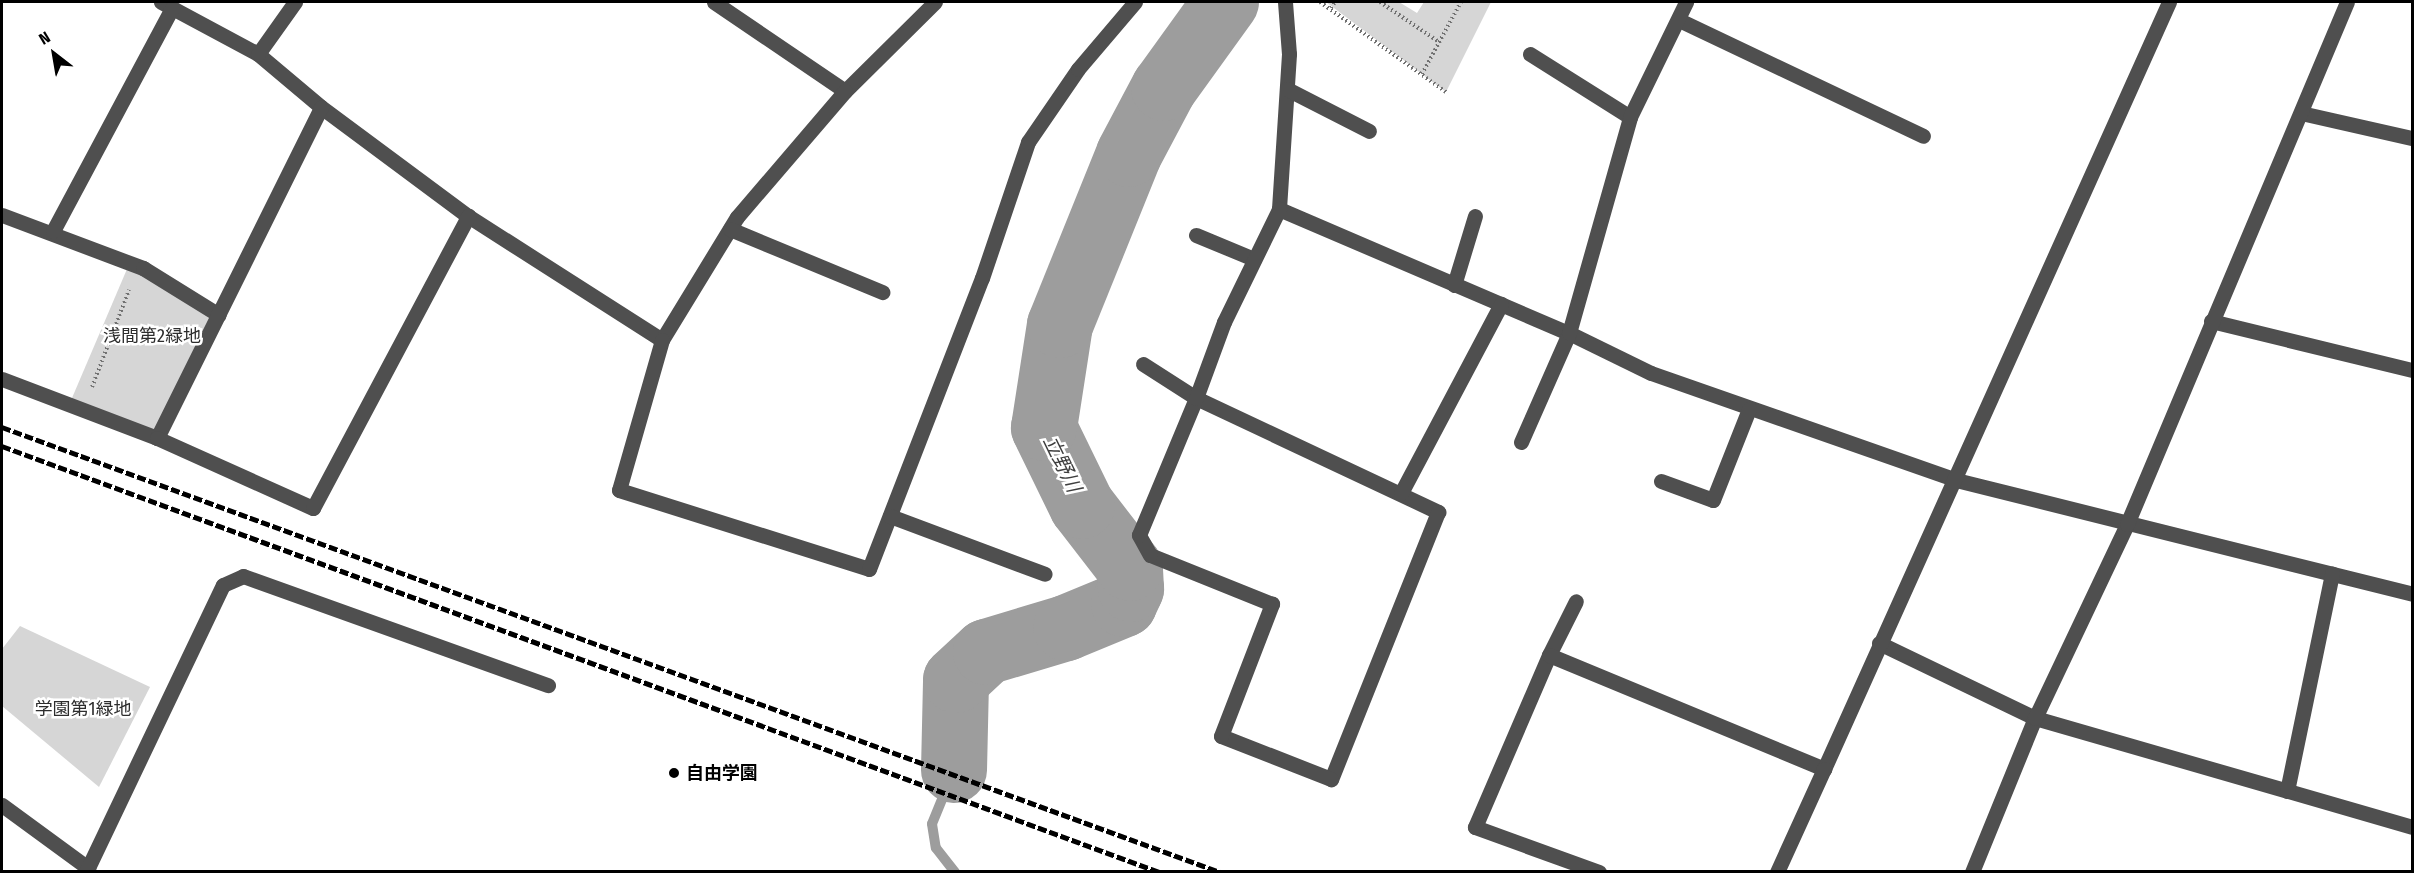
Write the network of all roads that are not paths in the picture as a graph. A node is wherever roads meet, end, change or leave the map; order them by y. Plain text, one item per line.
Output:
1 (295, 2) edge
2 (714, 2) edge
3 (935, 2) edge
4 (1136, 2) edge
5 (1285, 2) edge
6 (1686, 2) edge
7 (2169, 2) edge
8 (2348, 2) edge
9 (165, 3) edge
10 (1679, 20) junction
11 (258, 54) junction
12 (1530, 54) dead end
13 (1287, 88) junction
14 (845, 92) junction
15 (321, 107) junction
16 (2301, 113) junction
17 (1630, 117) junction
18 (1369, 131) dead end
19 (1923, 136) dead end
20 (2412, 138) edge
21 (1279, 209) junction
22 (2, 215) edge
23 (468, 216) junction
24 (1475, 216) dead end
25 (730, 229) junction
26 (53, 231) junction
27 (1196, 235) dead end
28 (1254, 259) junction
29 (1454, 285) junction
30 (882, 292) dead end
31 (1501, 304) junction
32 (219, 315) junction
33 (2211, 321) junction
34 (1569, 333) junction
35 (662, 340) junction
36 (1143, 364) dead end
37 (2412, 370) edge
38 (2, 379) edge
39 (1196, 398) junction
40 (1749, 409) junction
41 (156, 438) junction
42 (1521, 442) dead end
43 (1956, 480) junction
44 (1661, 481) dead end
45 (1401, 493) junction
46 (890, 516) junction
47 (2127, 524) junction
48 (1045, 574) dead end
49 (2332, 574) junction
50 (2412, 594) edge
51 (1576, 601) dead end
52 (1879, 643) junction
53 (1549, 655) junction
54 (548, 685) dead end
55 (2035, 718) junction
56 (1824, 768) junction
57 (2287, 791) junction
58 (2, 805) edge
59 (2412, 826) edge
60 (87, 870) edge
61 (1599, 872) edge
62 (1776, 872) edge
63 (1972, 872) edge

1 - 11 street
2 - 14 street
3 - 14 street
4 - 46 street
5 - 13 street
6 - 10 street
7 - 43 street
8 - 16 street
9 - 11 street
9 - 26 street
10 - 17 street
10 - 19 street
11 - 15 street
12 - 17 street
13 - 18 street
13 - 21 street
14 - 25 street
15 - 23 street
15 - 32 street
16 - 20 street
16 - 33 street
17 - 34 street
21 - 28 street
21 - 29 street
22 - 26 street
23 - 35 street
23 - 41 street
24 - 29 street
25 - 30 street
25 - 35 street
26 - 32 street
27 - 28 street
28 - 39 street
29 - 31 street
31 - 34 street
31 - 45 street
32 - 41 street
33 - 37 street
33 - 47 street
34 - 40 street
34 - 42 street
35 - 46 street
36 - 39 street
38 - 41 street
39 - 45 street
39 - 45 street
40 - 43 street
40 - 44 street
43 - 47 street
43 - 52 street
46 - 48 street
47 - 49 street
47 - 55 street
49 - 50 street
49 - 57 street
51 - 53 street
52 - 55 street
52 - 56 street
53 - 56 street
53 - 61 street
54 - 60 street
55 - 57 street
55 - 63 street
56 - 62 street
57 - 59 street
58 - 60 street

